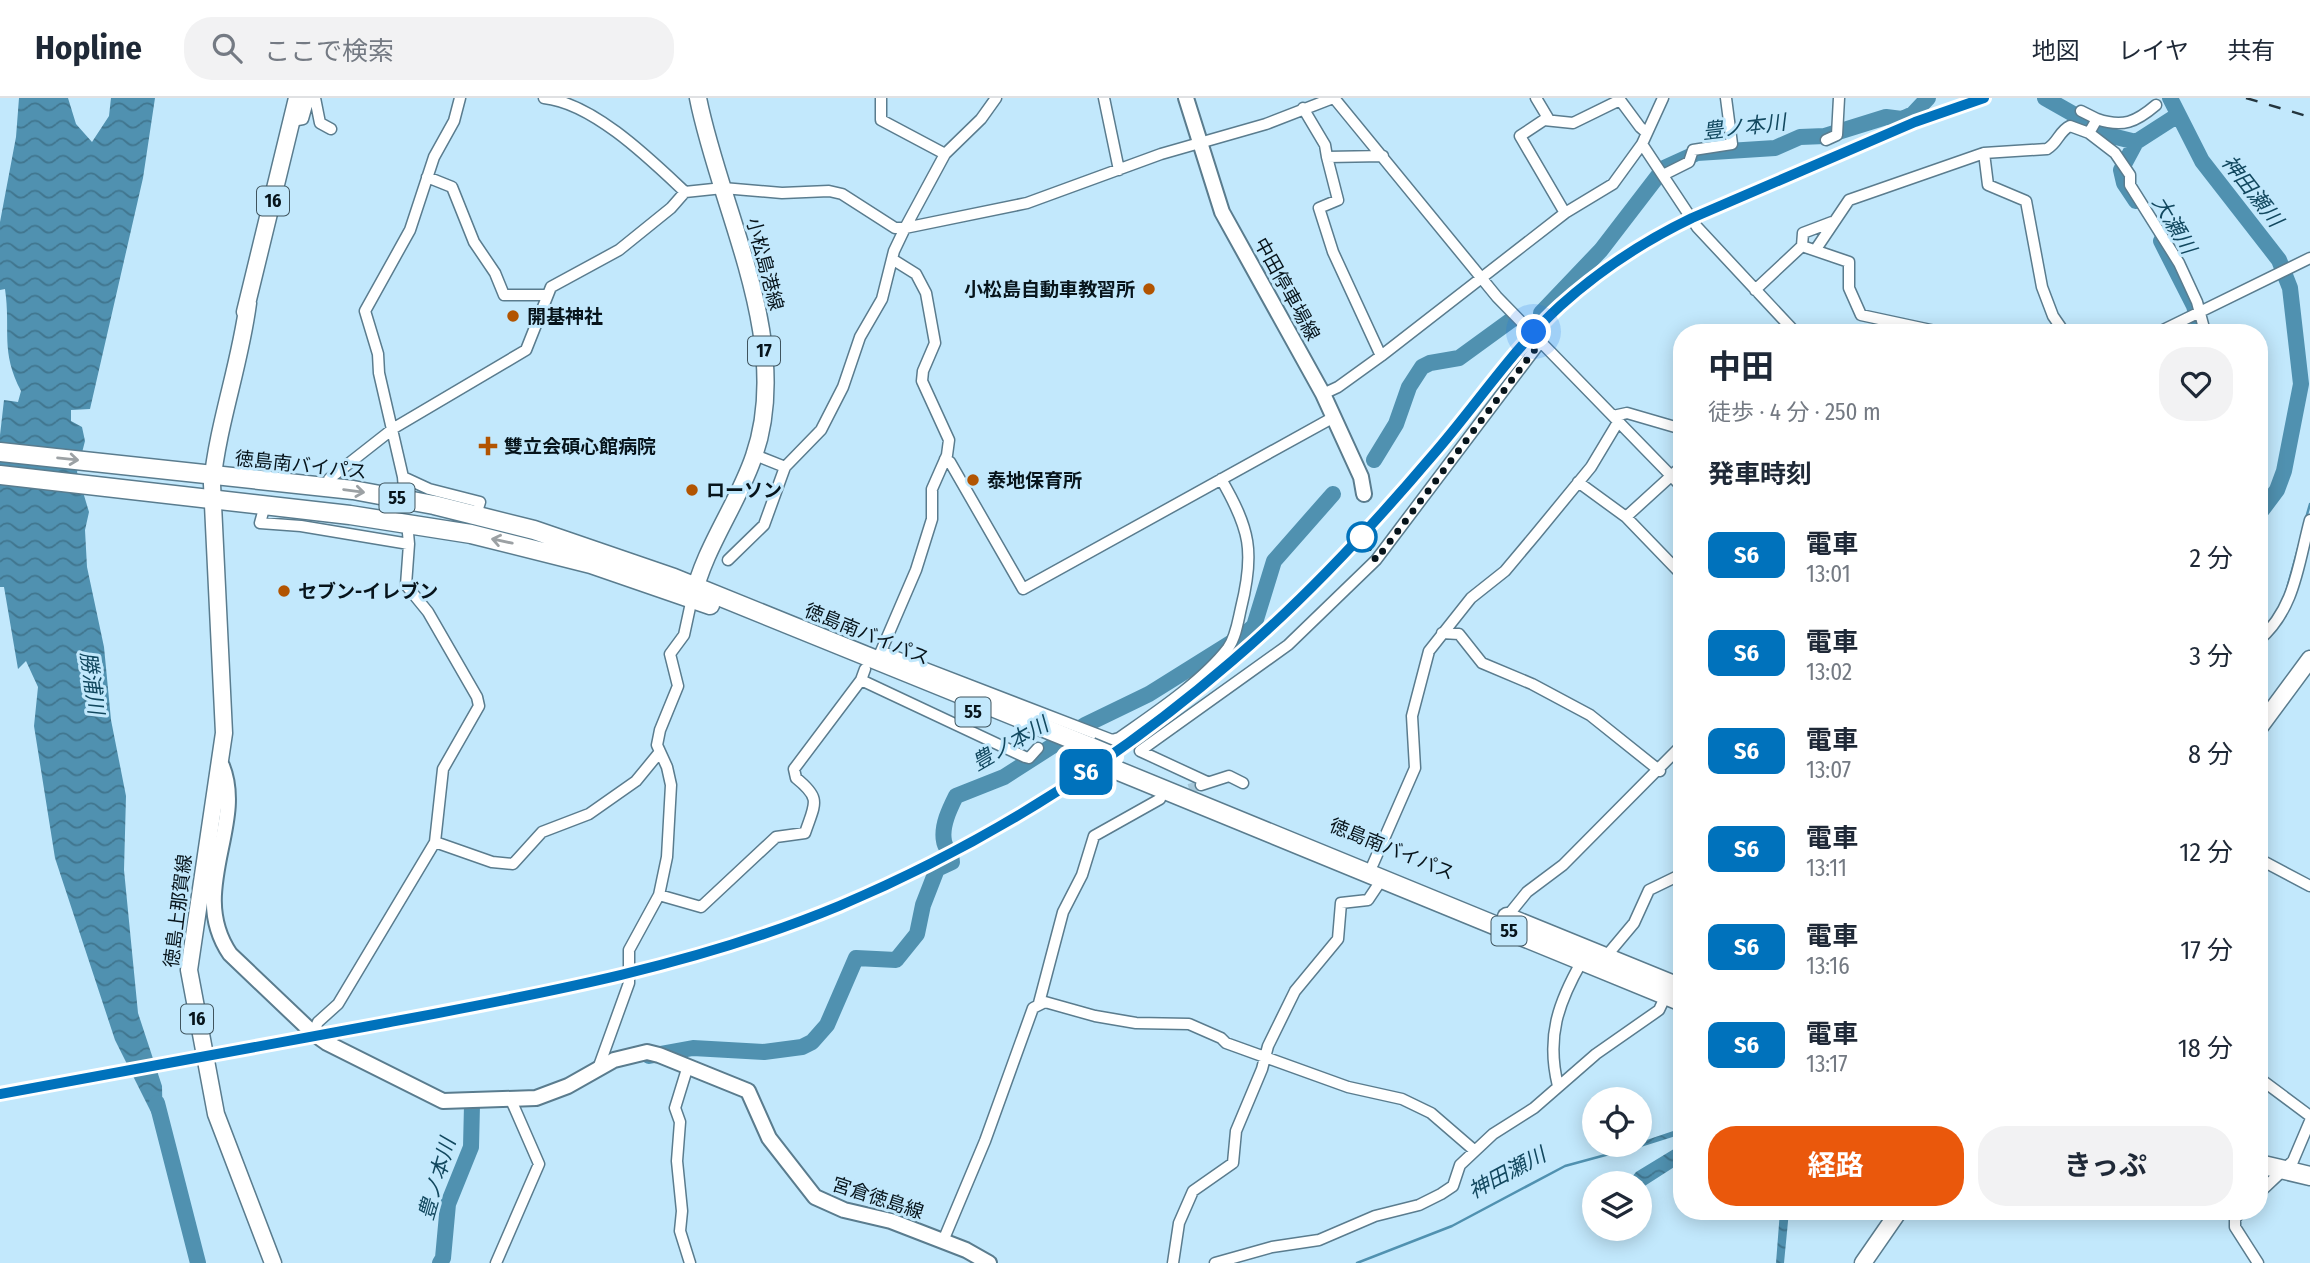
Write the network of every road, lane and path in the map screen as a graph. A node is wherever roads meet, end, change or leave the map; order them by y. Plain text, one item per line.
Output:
1 (297, 98) edge
2 (309, 98) edge
3 (315, 98) edge
4 (460, 98) edge
5 (544, 98) edge
6 (698, 98) edge
7 (881, 98) edge
8 (996, 98) edge
9 (1104, 98) edge
10 (1186, 98) edge
11 (1334, 98) edge
12 (1536, 98) edge
13 (1663, 98) edge
14 (1726, 98) edge
15 (1839, 98) edge
16 (2156, 105) dead end
17 (1303, 108) junction
18 (2081, 111) dead end
19 (1548, 118) junction
20 (292, 121) junction
21 (2093, 126) junction
22 (331, 129) dead end
23 (1647, 133) junction
24 (1826, 140) dead end
25 (1199, 142) junction
26 (1642, 144) junction
27 (1984, 153) junction
28 (945, 154) junction
29 (1382, 156) junction
30 (1327, 157) junction
31 (1119, 170) junction
32 (1661, 172) junction
33 (427, 177) junction
34 (723, 188) junction
35 (685, 192) junction
36 (1565, 213) junction
37 (1832, 222) junction
38 (905, 228) junction
39 (1802, 246) junction
40 (1816, 249) junction
41 (2310, 258) edge
42 (892, 259) junction
43 (1482, 279) junction
44 (1755, 290) junction
45 (546, 295) junction
46 (2196, 313) junction
47 (1787, 324) edge
48 (1901, 324) edge
49 (2058, 324) edge
50 (2175, 324) edge
51 (2201, 324) edge
52 (1542, 340) junction
53 (1381, 356) junction
54 (1323, 394) junction
55 (1334, 417) junction
56 (1616, 419) junction
57 (1673, 426) edge
58 (394, 428) junction
59 (0, 452) edge
60 (755, 455) junction
61 (945, 459) junction
62 (785, 467) junction
63 (0, 475) edge
64 (1671, 475) joint
65 (403, 477) junction
66 (329, 479) dead end
67 (1221, 480) junction
68 (1577, 482) junction
69 (206, 486) junction
70 (404, 489) dead end
71 (1364, 494) dead end
72 (265, 505) junction
73 (476, 515) junction
74 (1626, 517) junction
75 (382, 519) junction
76 (2310, 520) edge
77 (573, 550) junction
78 (728, 561) dead end
79 (1673, 566) edge
80 (694, 593) junction
81 (2268, 632) edge
82 (1442, 633) junction
83 (2310, 659) edge
84 (871, 665) junction
85 (2268, 712) edge
86 (1038, 748) dead end
87 (659, 753) junction
88 (1673, 756) edge
89 (222, 766) junction
90 (1660, 771) junction
91 (1239, 781) dead end
92 (1160, 799) dead end
93 (435, 842) junction
94 (2268, 864) edge
95 (1378, 872) junction
96 (1673, 878) edge
97 (2310, 887) edge
98 (659, 895) junction
99 (1504, 922) junction
100 (1582, 961) junction
101 (1602, 962) junction
102 (1673, 990) edge
103 (1673, 997) edge
104 (1040, 1003) junction
105 (313, 1033) junction
106 (1266, 1059) junction
107 (599, 1066) junction
108 (687, 1069) junction
109 (2268, 1085) edge
110 (1558, 1086) junction
111 (511, 1100) junction
112 (2310, 1119) edge
113 (1475, 1151) junction
114 (2268, 1156) edge
115 (2268, 1164) edge
116 (2296, 1166) edge
117 (2310, 1177) edge
118 (2268, 1186) edge
119 (1893, 1220) edge
120 (2235, 1220) edge
121 (943, 1241) junction
122 (273, 1263) edge
123 (496, 1263) edge
124 (690, 1263) edge
125 (989, 1263) edge
126 (1173, 1263) edge
127 (1215, 1263) edge
128 (1863, 1263) edge
129 (2258, 1263) edge

1 - 20 main road, 徳島上那賀線 / 16
2 - 20 street
3 - 22 street
4 - 33 street
5 - 35 street
6 - 34 main road, 小松島港線 / 17
7 - 28 street
8 - 28 street
9 - 31 street
10 - 25 main road, 中田停車場線
11 - 17 street
11 - 29 street
12 - 19 street
13 - 23 street
14 - 32 street
15 - 24 street
16 - 21 street
17 - 25 street
17 - 30 street
18 - 21 street
19 - 23 street
19 - 36 street
20 - 69 main road, 徳島上那賀線 / 16
21 - 27 street
21 - 46 street
23 - 26 street
25 - 31 street
25 - 54 main road, 中田停車場線
26 - 32 street
26 - 36 street
27 - 37 street
27 - 49 street
28 - 38 street
29 - 30 street
29 - 43 street
30 - 53 street
31 - 38 street
32 - 44 street
33 - 45 street
33 - 58 street
34 - 35 street
34 - 38 street
34 - 60 main road, 小松島港線 / 17
35 - 45 street
36 - 43 street
37 - 39 street
37 - 40 street
38 - 42 street
39 - 40 street
39 - 44 street
40 - 48 street
41 - 46 street
42 - 61 street
42 - 62 street
43 - 52 street
43 - 53 street
44 - 47 street
45 - 58 street
46 - 50 street
46 - 51 street
52 - 56 street
52 - 91 street
53 - 54 street
54 - 55 main road, 中田停車場線
55 - 67 street
55 - 71 main road, 中田停車場線
56 - 57 street
56 - 64 street
56 - 68 street
58 - 65 street
58 - 66 street
59 -> 69 highway, 徳島南バイパス / 55
60 - 62 street
60 - 80 main road, 小松島港線 / 17
61 - 67 street
61 - 84 street
62 - 78 street
63 - 69 highway, 徳島南バイパス / 55
64 - 74 street
65 - 70 street
65 - 73 street
67 - 84 street
68 - 74 street
68 - 82 street
69 - 72 highway, 徳島南バイパス / 55
69 -> 73 highway, 徳島南バイパス / 55
69 - 75 highway
69 - 89 main road, 徳島上那賀線 / 16
72 - 75 highway, 徳島南バイパス / 55
72 - 93 street
73 - 77 highway, 徳島南バイパス / 55
74 - 79 street
77 -> 75 highway, 徳島南バイパス / 55
76 - 81 street
77 - 80 highway, 徳島南バイパス / 55
80 - 84 highway, 徳島南バイパス / 55
80 - 87 street
82 - 90 street
82 - 95 street
83 - 85 main road
84 - 86 street
84 - 95 highway, 徳島南バイパス / 55
84 - 98 street
87 - 93 street
87 - 98 street
88 - 90 street
89 - 105 main road, 宮倉徳島線
89 - 122 main road, 徳島上那賀線 / 16
90 - 99 street
92 - 104 street
93 - 105 street
94 - 97 street
95 - 99 highway, 徳島南バイパス / 55
95 - 106 street
96 - 101 street
98 - 107 street
99 - 100 highway, 徳島南バイパス / 55
99 - 101 highway, 徳島南バイパス / 55
100 - 101 highway, 徳島南バイパス / 55
100 - 110 street
101 - 102 highway, 徳島南バイパス / 55
103 - 110 street
104 - 106 street
104 - 121 street
105 - 111 main road, 宮倉徳島線
106 - 113 street
106 - 126 street
107 - 108 main road, 宮倉徳島線
107 - 111 main road, 宮倉徳島線
108 - 121 main road, 宮倉徳島線
108 - 124 street
109 - 112 street
110 - 113 street
111 - 123 street
112 - 116 street
113 - 127 street
114 - 116 highway
115 - 116 highway
116 - 117 highway
116 - 118 street
119 - 128 main road
120 - 129 street
121 - 125 main road, 宮倉徳島線

